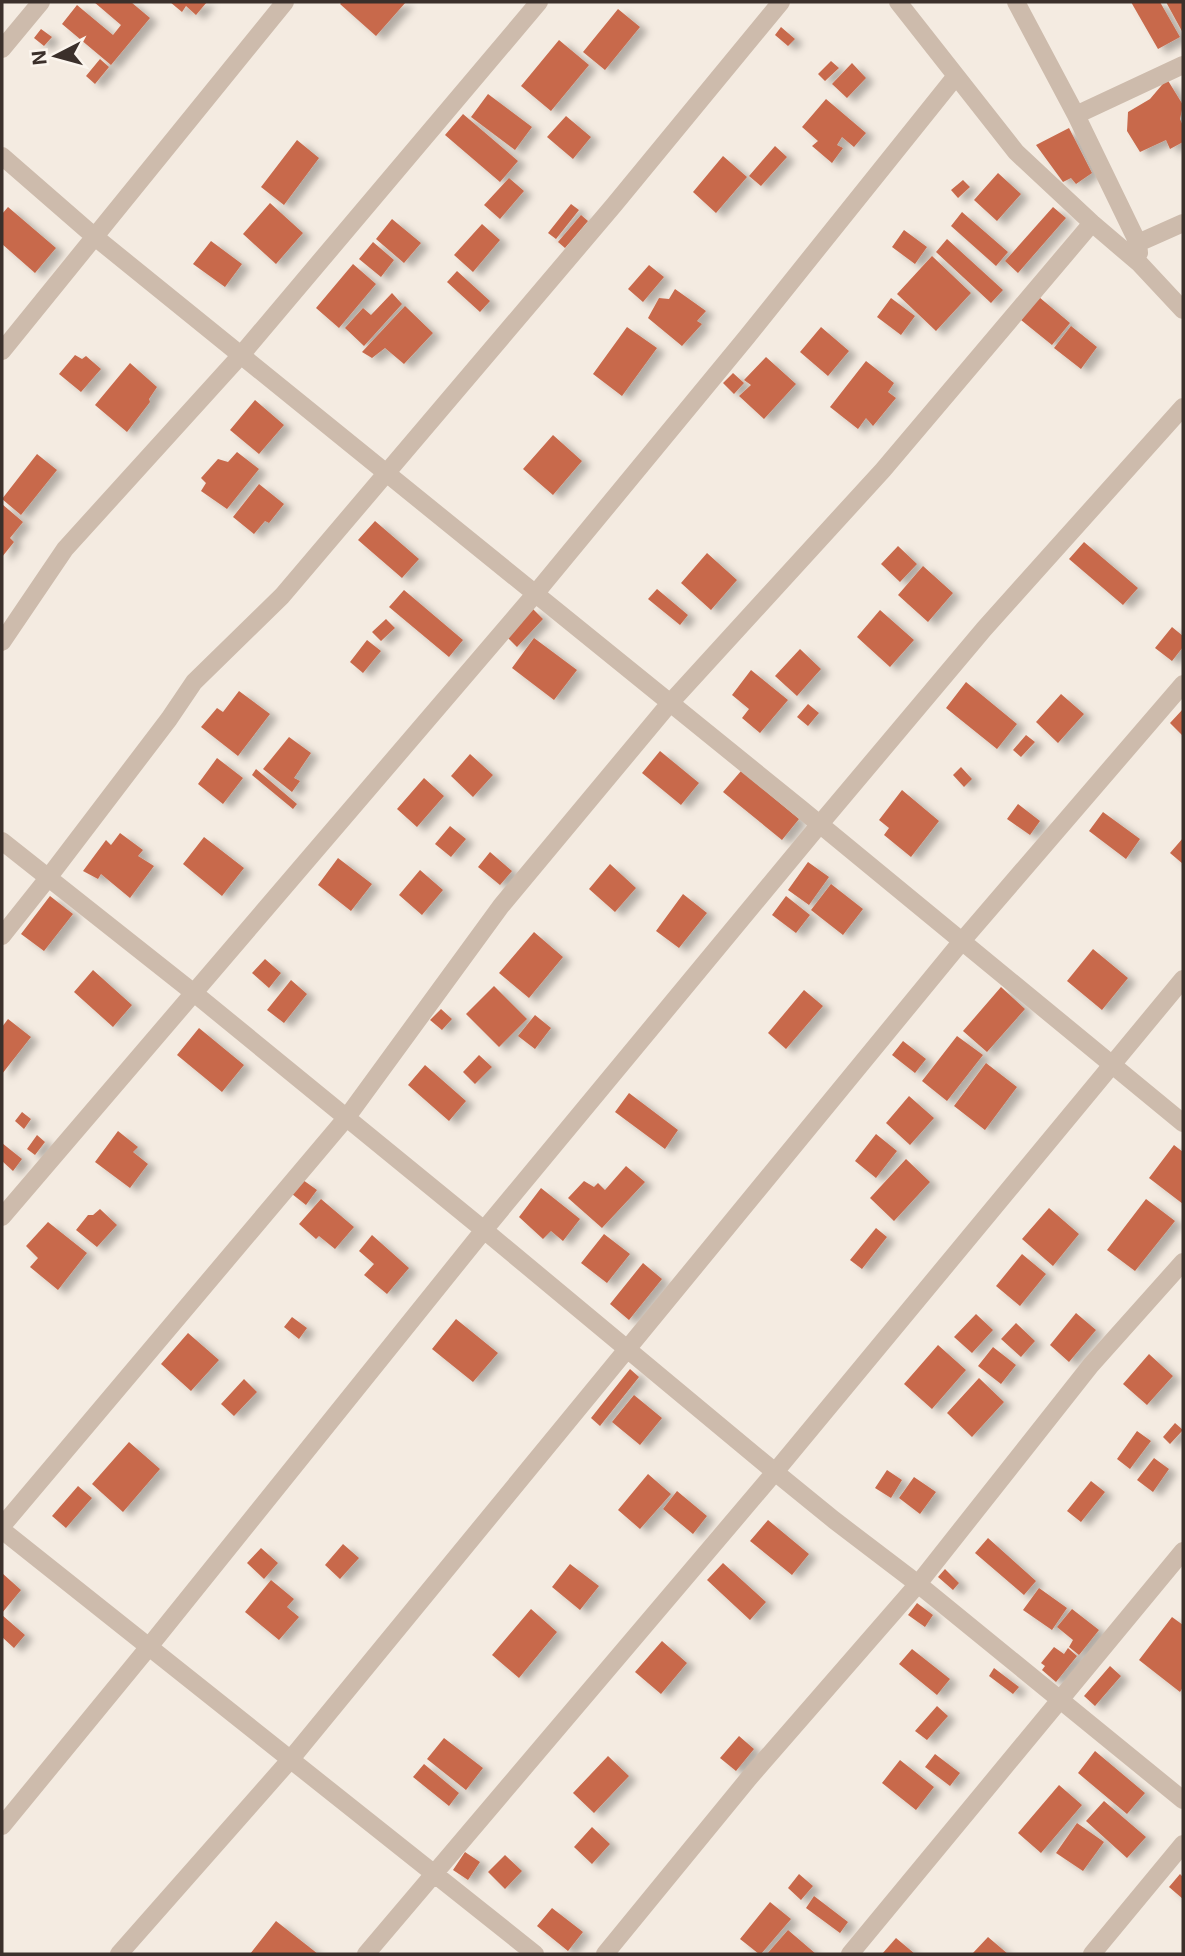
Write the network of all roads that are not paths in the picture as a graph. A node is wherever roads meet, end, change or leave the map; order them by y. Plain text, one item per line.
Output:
1 (41, 2) edge
2 (285, 2) edge
3 (539, 2) edge
4 (781, 2) edge
5 (898, 2) edge
6 (1016, 2) edge
7 (2, 49) edge
8 (1183, 65) edge
9 (956, 76) junction
10 (1076, 116) junction
11 (2, 156) edge
12 (1092, 223) junction
13 (1183, 223) edge
14 (95, 237) junction
15 (1138, 243) junction
16 (1140, 264) junction
17 (1183, 310) edge
18 (2, 351) edge
19 (241, 355) junction
20 (1183, 407) edge
21 (385, 473) junction
22 (535, 594) junction
23 (2, 642) edge
24 (1183, 684) edge
25 (670, 703) junction
26 (820, 824) junction
27 (2, 841) edge
28 (48, 878) junction
29 (2, 936) edge
30 (962, 941) junction
31 (1183, 979) edge
32 (194, 993) junction
33 (1112, 1065) junction
34 (346, 1117) junction
35 (1183, 1122) edge
36 (2, 1217) edge
37 (484, 1230) junction
38 (1183, 1262) edge
39 (628, 1350) junction
40 (775, 1472) junction
41 (2, 1528) edge
42 (1183, 1551) edge
43 (918, 1584) junction
44 (148, 1648) junction
45 (1059, 1699) junction
46 (290, 1760) junction
47 (1183, 1800) edge
48 (2, 1826) edge
49 (1183, 1844) edge
50 (435, 1875) junction
51 (119, 1954) edge
52 (366, 1954) edge
53 (535, 1954) edge
54 (605, 1954) edge
55 (850, 1954) edge
56 (1092, 1954) edge

1 - 7 street
2 - 14 street
3 - 19 street
4 - 21 street
5 - 9 street
6 - 10 street
8 - 10 street
9 - 12 street
9 - 22 street
10 - 15 street
11 - 14 street
12 - 16 street
12 - 25 street
13 - 15 street
14 - 18 street
14 - 19 street
15 - 16 street
16 - 17 street
19 - 21 street
19 - 23 street
20 - 26 street
21 - 22 street
21 - 28 street
22 - 25 street
22 - 32 street
24 - 30 street
25 - 26 street
25 - 34 street
26 - 30 street
26 - 37 street
27 - 28 street
28 - 29 street
28 - 32 street
30 - 33 street
30 - 39 street
31 - 33 street
32 - 34 street
32 - 36 street
33 - 35 street
33 - 40 street
34 - 37 street
34 - 41 street
37 - 39 street
37 - 44 street
38 - 43 street
39 - 40 street
39 - 46 street
40 - 43 street
40 - 50 street
41 - 44 street
42 - 45 street
43 - 45 street
43 - 54 street
44 - 46 street
44 - 48 street
45 - 47 street
45 - 55 street
46 - 50 street
46 - 51 street
49 - 56 street
50 - 52 street
50 - 53 street

